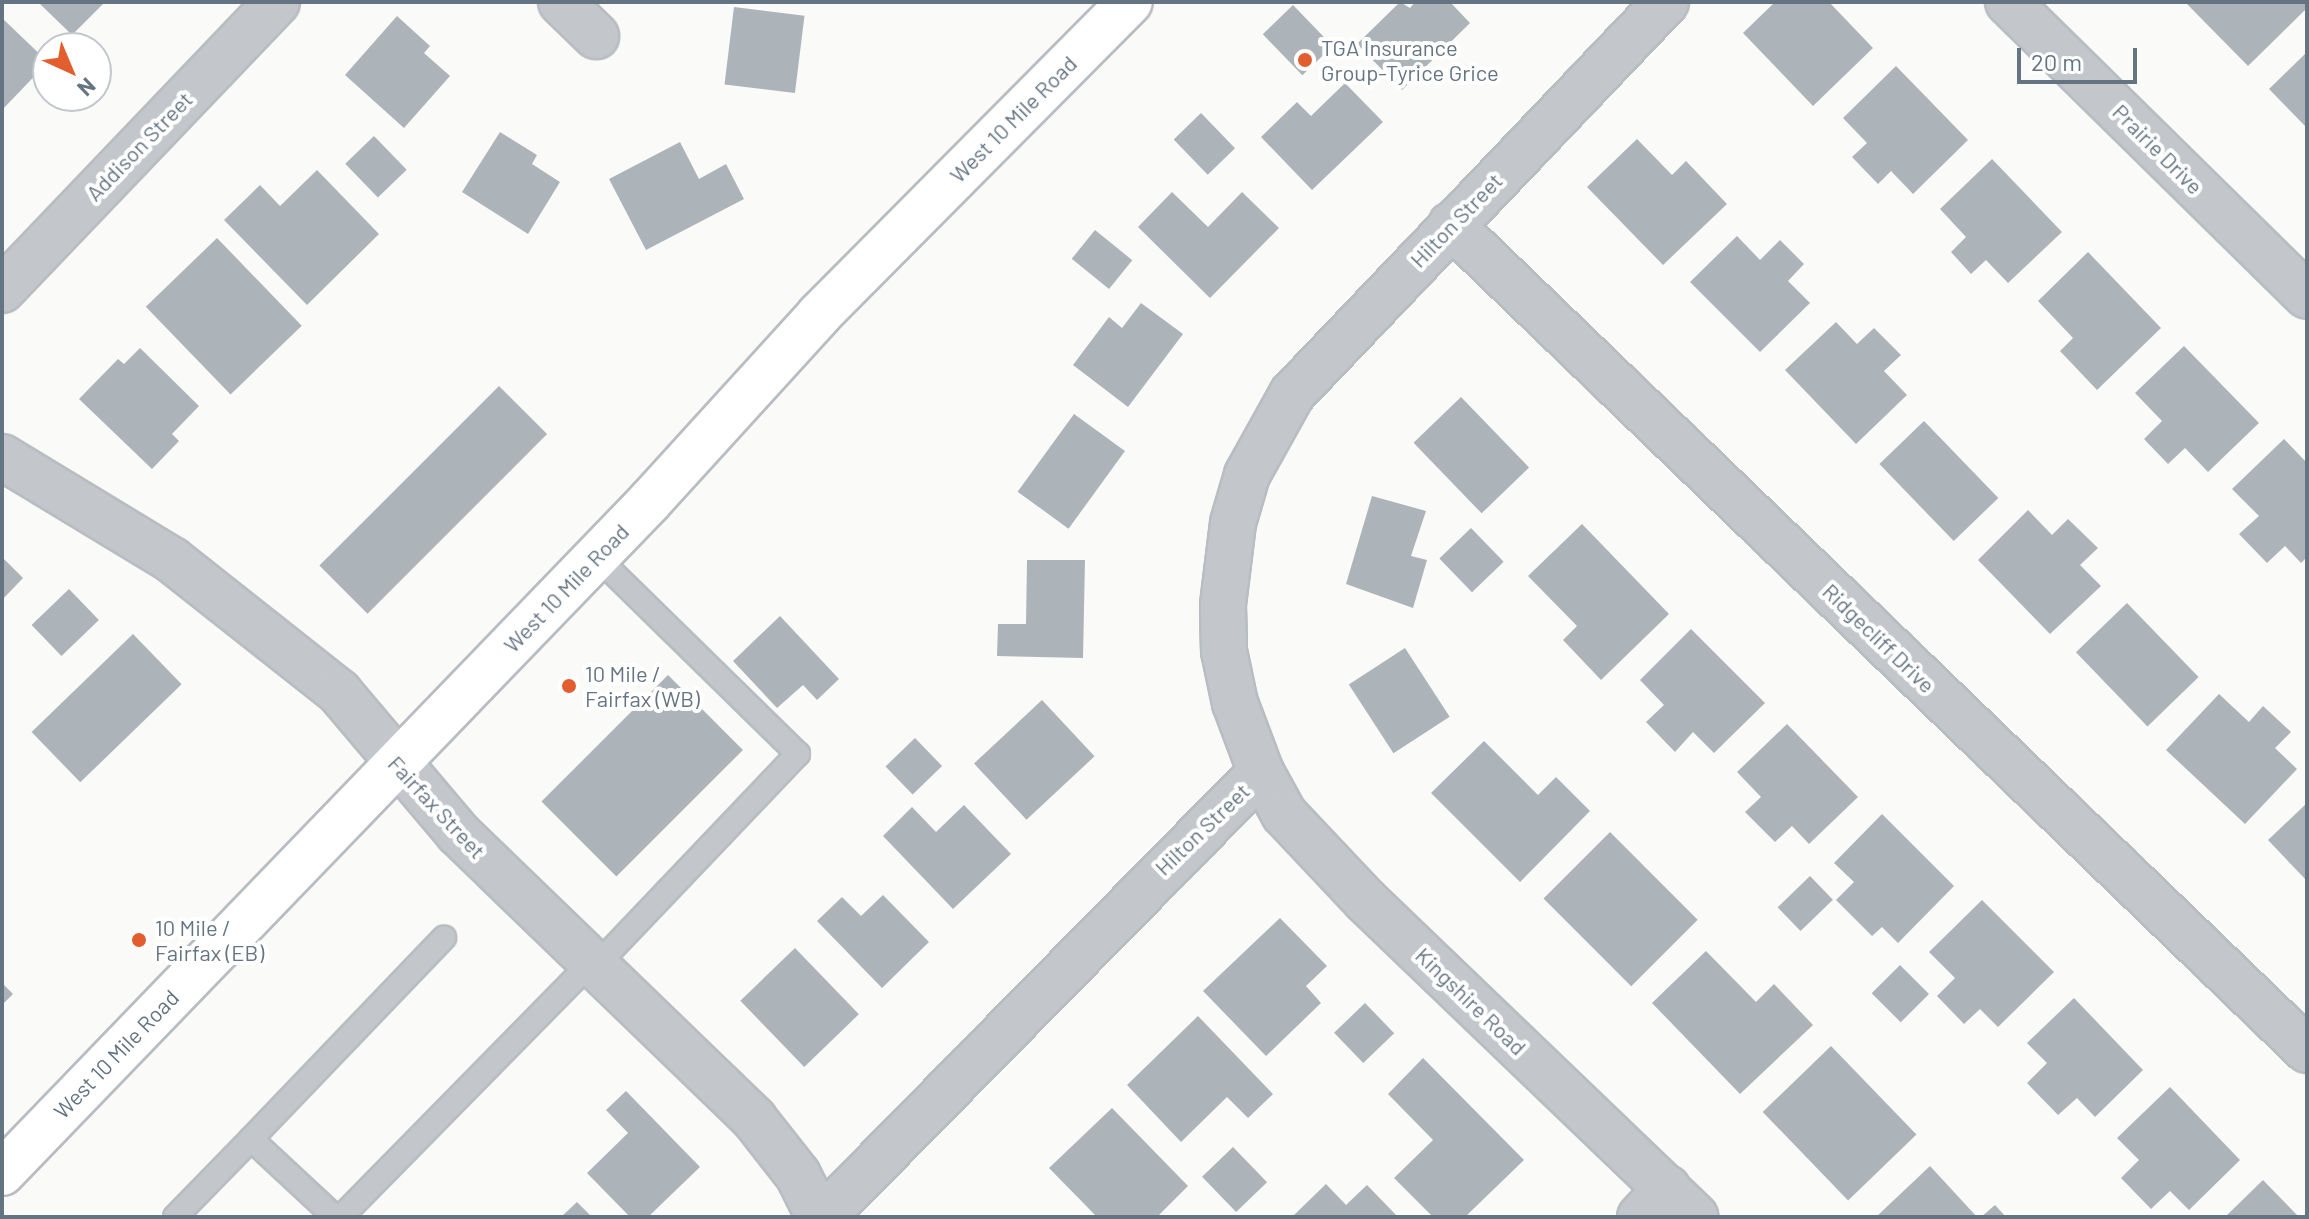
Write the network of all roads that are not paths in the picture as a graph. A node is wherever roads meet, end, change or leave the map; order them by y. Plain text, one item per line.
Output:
1 (277, 2) edge
2 (561, 2) edge
3 (1130, 2) edge
4 (1666, 2) edge
5 (2008, 2) edge
6 (596, 36) dead end
7 (1451, 225) junction
8 (2, 290) edge
9 (2307, 296) edge
10 (2, 457) edge
11 (596, 556) junction
12 (396, 764) junction
13 (1261, 772) junction
14 (444, 938) dead end
15 (592, 966) junction
16 (2307, 1050) edge
17 (251, 1139) junction
18 (2, 1173) edge
19 (1668, 1207) edge
20 (175, 1217) edge
21 (335, 1217) edge
22 (341, 1217) edge
23 (821, 1217) edge

1 - 8 street, Addison Street
2 - 6 street
3 - 11 main road, West 10 Mile Road
4 - 7 street, Hilton Street
5 - 9 street, Prairie Drive
7 - 13 street, Hilton Street
7 - 16 street, Ridgecliff Drive
10 - 12 street, Fairfax Street
11 - 12 main road, West 10 Mile Road
11 - 15 lane
12 - 15 street, Fairfax Street
12 - 18 main road, West 10 Mile Road
13 - 19 street, Kingshire Road
13 - 23 street, Hilton Street
14 - 17 lane
15 - 22 lane
15 - 23 street, Fairfax Street
17 - 20 lane
17 - 21 lane

